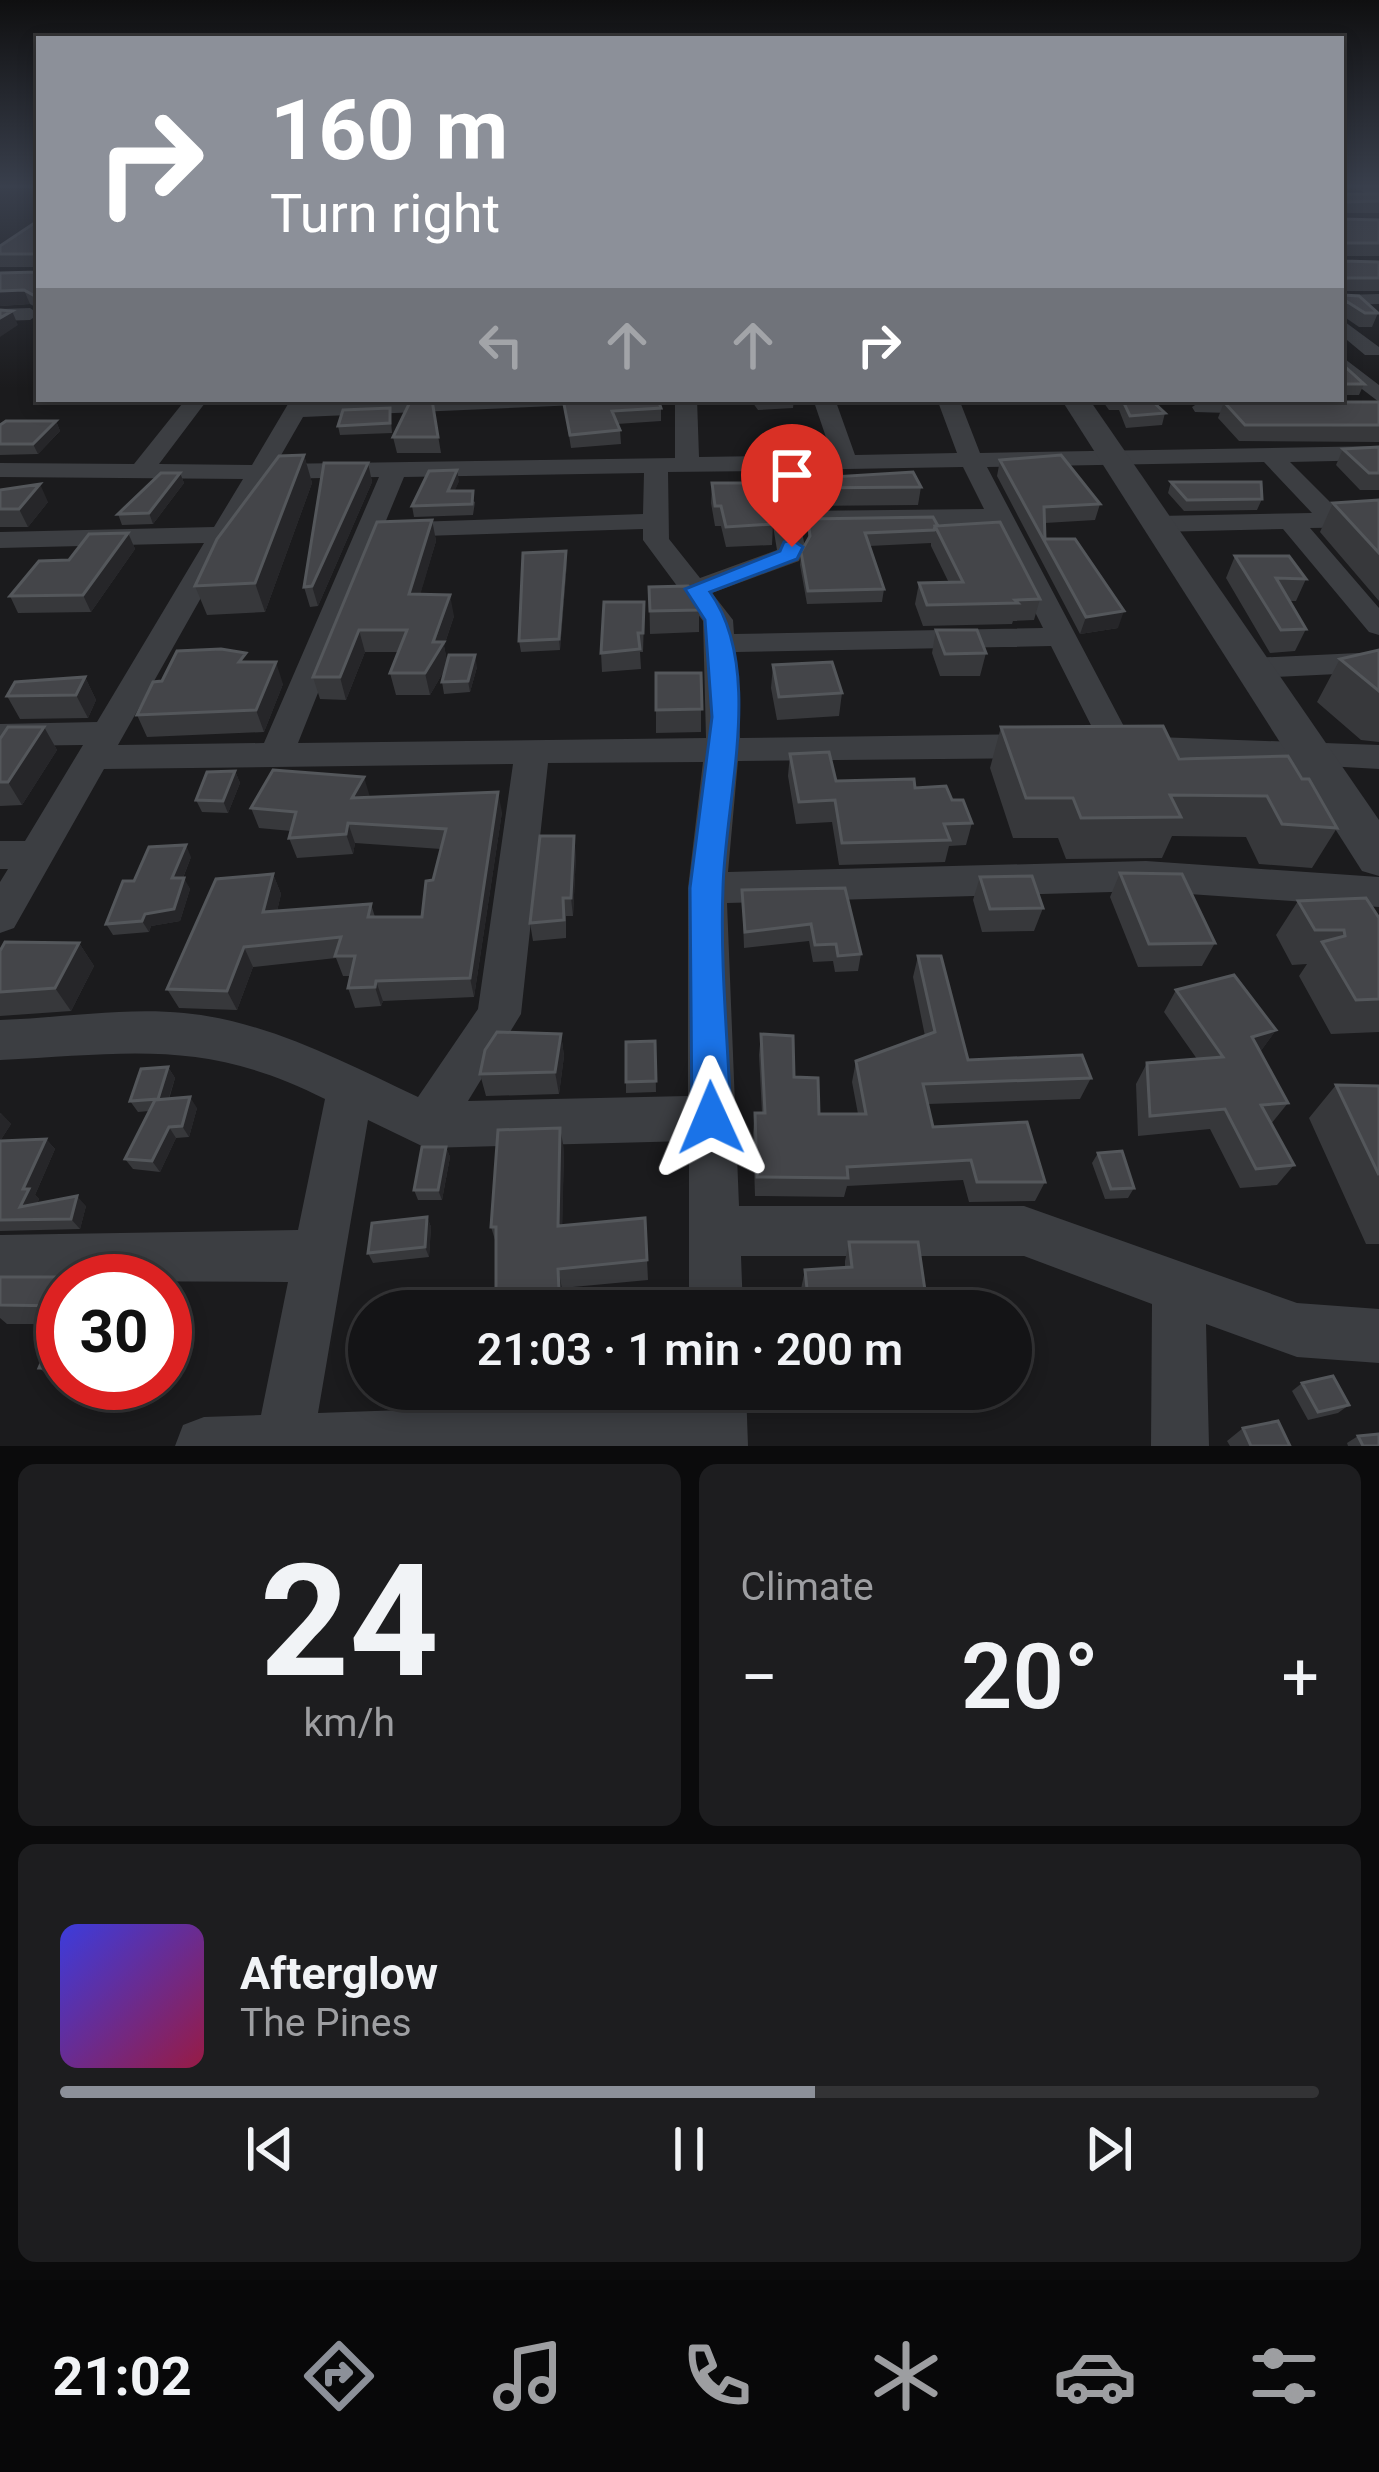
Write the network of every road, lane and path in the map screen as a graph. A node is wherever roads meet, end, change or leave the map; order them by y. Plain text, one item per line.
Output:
1 (1379, 299) edge
2 (1344, 300) edge
3 (36, 312) edge
4 (0, 315) edge
5 (1344, 328) edge
6 (1375, 351) edge
7 (1344, 352) edge
8 (1344, 366) edge
9 (1364, 395) edge
10 (195, 402) edge
11 (438, 402) edge
12 (686, 402) edge
13 (825, 402) edge
14 (949, 402) edge
15 (1077, 402) edge
16 (1199, 403) edge
17 (298, 405) edge
18 (1291, 407) edge
19 (1378, 454) edge
20 (1256, 455) junction
21 (1113, 457) junction
22 (971, 459) junction
23 (844, 460) junction
24 (774, 461) junction
25 (656, 463) junction
26 (687, 463) junction
27 (394, 468) junction
28 (0, 470) edge
29 (141, 471) junction
30 (260, 472) junction
31 (1000, 516) junction
32 (786, 519) junction
33 (1379, 519) edge
34 (1333, 520) junction
35 (655, 521) junction
36 (1291, 522) junction
37 (1157, 524) junction
38 (369, 530) junction
39 (223, 535) junction
40 (0, 540) edge
41 (696, 589) junction
42 (1379, 626) edge
43 (1062, 637) junction
44 (719, 643) junction
45 (1379, 662) edge
46 (1252, 668) junction
47 (0, 735) edge
48 (100, 745) junction
49 (1117, 745) junction
50 (723, 749) junction
51 (532, 752) junction
52 (276, 755) junction
53 (1314, 756) junction
54 (1379, 757) edge
55 (18, 855) edge
56 (1379, 858) edge
57 (706, 888) junction
58 (1379, 892) edge
59 (0, 917) edge
60 (0, 1040) edge
61 (350, 1090) junction
62 (711, 1118) junction
63 (426, 1125) junction
64 (714, 1231) junction
65 (319, 1256) junction
66 (0, 1261) edge
67 (715, 1290) edge
68 (1179, 1290) junction
69 (1379, 1336) edge
70 (719, 1421) edge
71 (284, 1443) junction
72 (204, 1446) edge
73 (1180, 1446) edge

1 - 2 street
3 - 4 street
5 - 6 street
6 - 7 street
8 - 9 street
10 - 29 street
11 - 17 street
12 - 26 street
13 - 23 street
14 - 22 street
15 - 21 street
16 - 18 street
16 - 20 street
17 - 30 street
19 - 20 street
20 - 21 street
20 - 34 street
21 - 22 street
21 - 37 street
22 - 23 street
22 - 31 street
23 - 24 street
24 - 26 street
24 - 32 street
25 - 26 street
25 - 27 street
25 - 35 street
27 - 30 street
27 - 38 street
28 - 29 street
29 - 30 street
30 - 39 street
31 - 32 street
31 - 43 street
32 - 41 street
33 - 34 street
34 - 36 street
35 - 38 street
35 - 41 street
36 - 37 street
36 - 42 street
37 - 46 street
38 - 52 street
39 - 40 street
39 - 48 street
41 - 44 street
43 - 44 street
43 - 49 street
44 - 50 street
45 - 46 street
46 - 53 street
47 - 48 street
48 - 52 street
48 - 55 street
49 - 50 street
49 - 53 street
50 - 51 street
50 - 57 street
51 - 52 street
51 - 63 street
53 - 54 street
53 - 56 street
55 - 59 street
57 - 58 street
57 - 62 street
60 - 61 street
61 - 63 street
61 - 65 street
62 - 63 street
62 - 64 street
64 - 67 street
64 - 68 street
65 - 66 street
65 - 71 street
68 - 69 street
68 - 73 street
70 - 71 street
71 - 72 street

